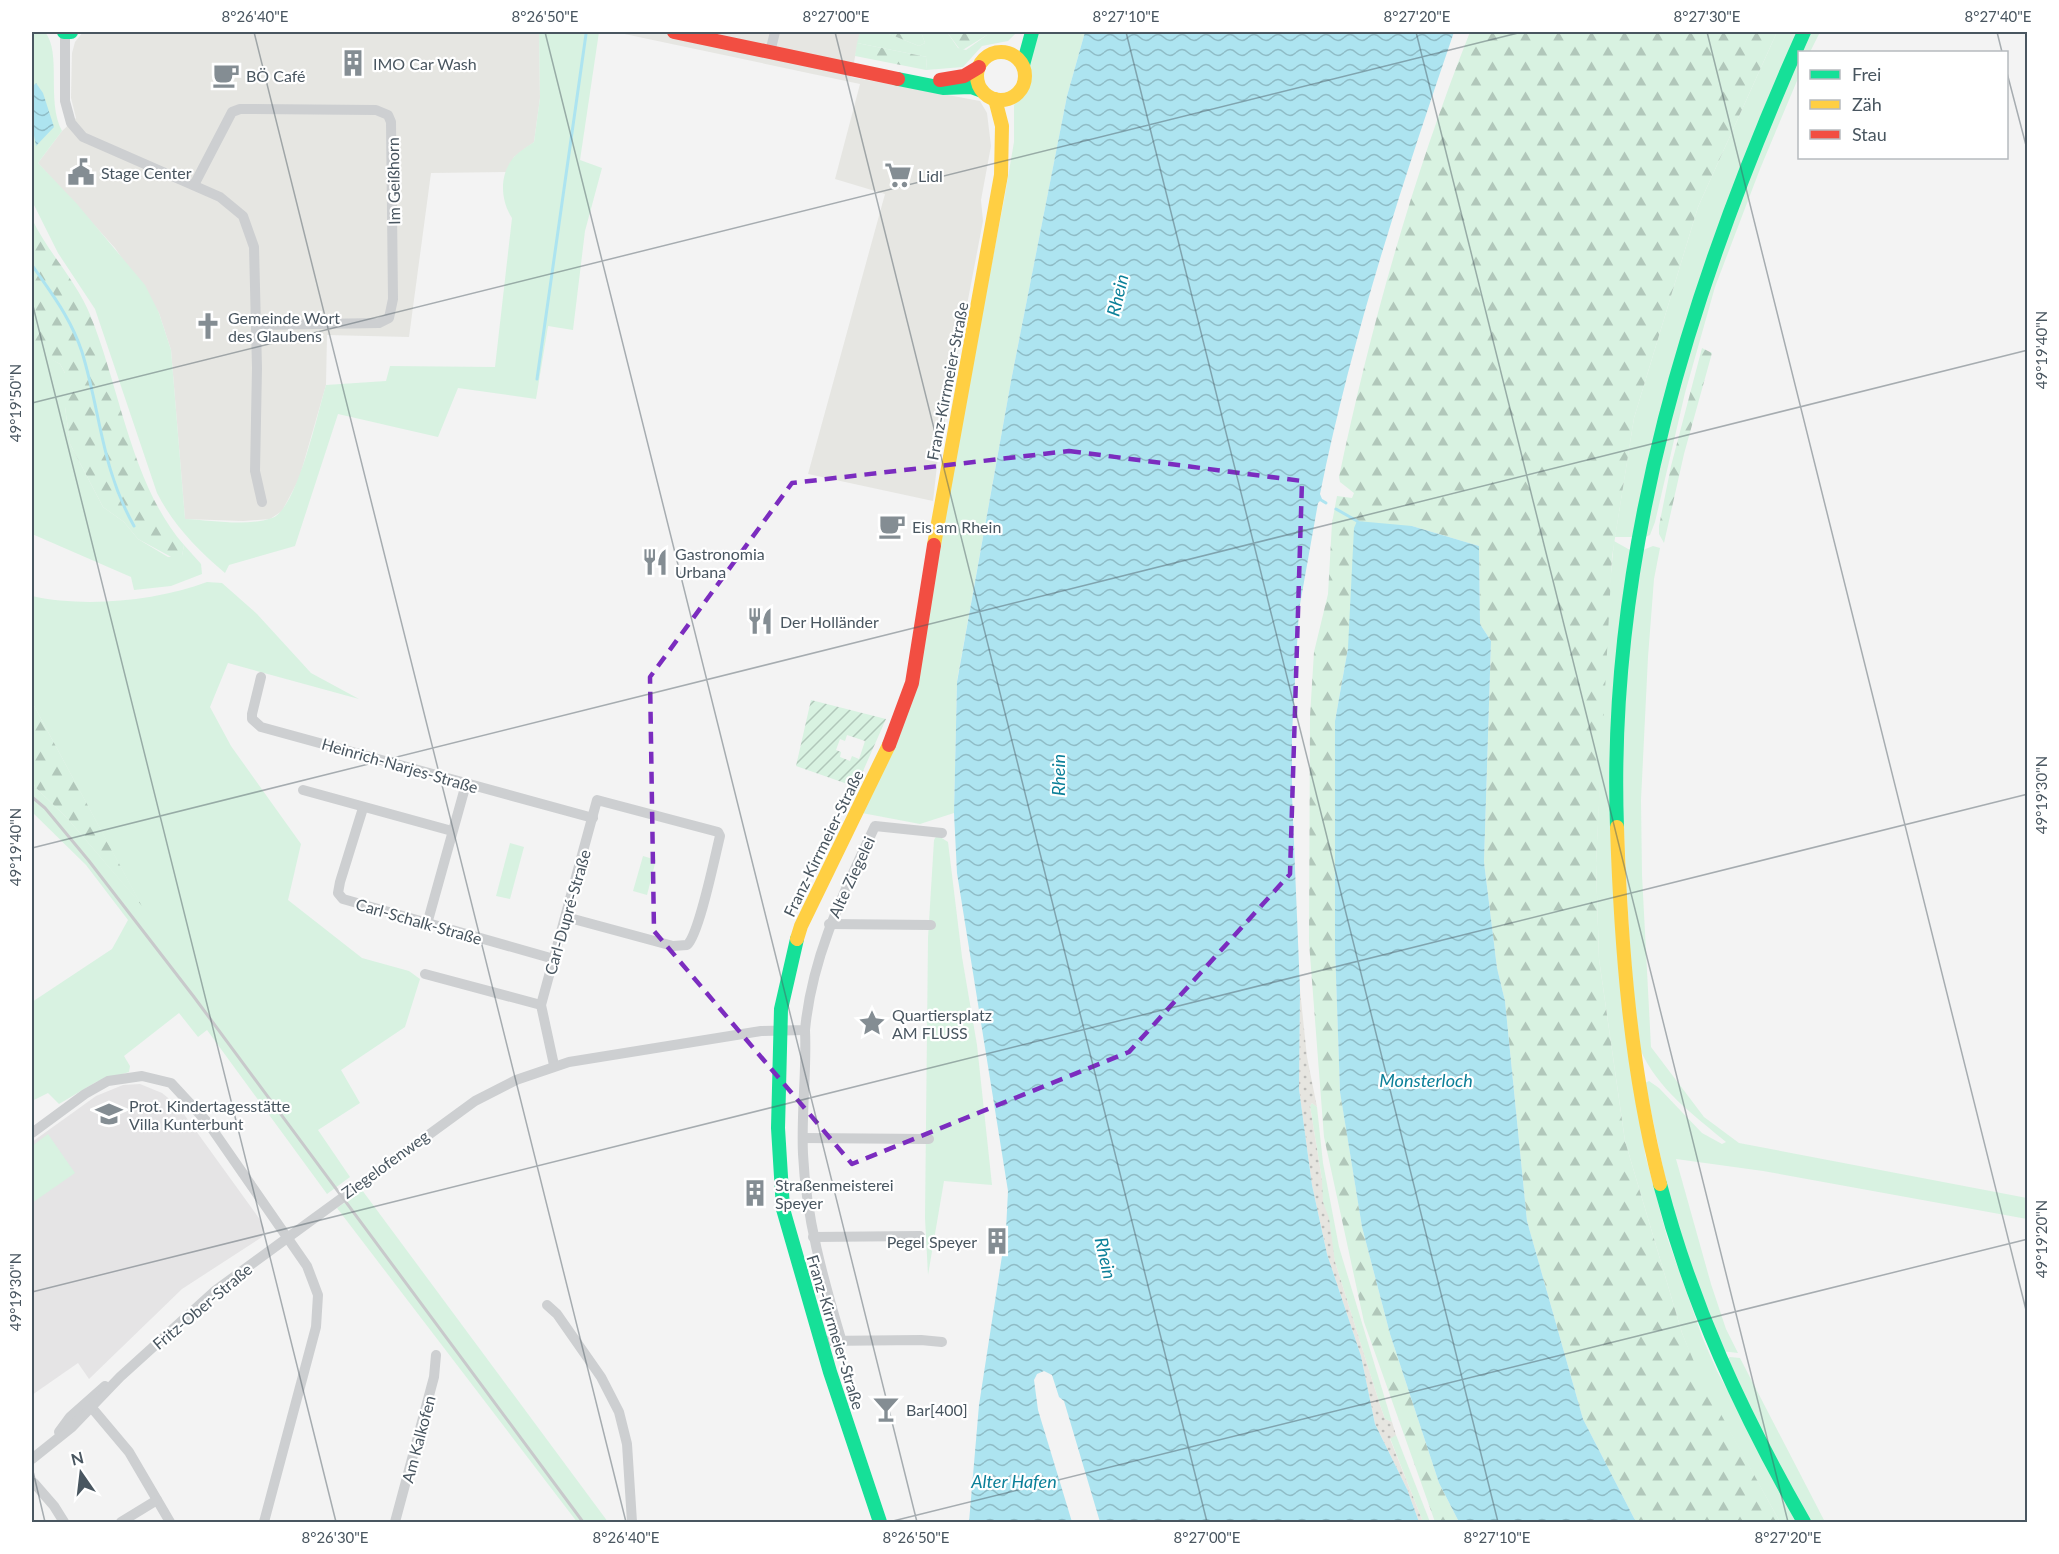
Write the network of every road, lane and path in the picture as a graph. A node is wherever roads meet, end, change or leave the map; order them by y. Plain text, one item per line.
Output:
1 (64, 32) edge
2 (71, 32) edge
3 (674, 32) edge
4 (775, 32) edge
5 (1030, 32) edge
6 (1804, 32) edge
7 (770, 52) junction
8 (1009, 53) junction
9 (1023, 65) junction
10 (979, 67) junction
11 (928, 82) junction
12 (982, 91) junction
13 (1012, 97) junction
14 (995, 99) junction
15 (1001, 175) junction
16 (194, 184) junction
17 (257, 325) junction
18 (262, 502) dead end
19 (261, 677) dead end
20 (466, 784) junction
21 (303, 790) dead end
22 (363, 807) junction
23 (593, 818) junction
24 (853, 818) junction
25 (874, 826) junction
26 (452, 831) junction
27 (942, 833) dead end
28 (566, 917) junction
29 (427, 924) junction
30 (829, 924) junction
31 (931, 925) dead end
32 (554, 959) junction
33 (425, 974) dead end
34 (541, 1005) junction
35 (780, 1030) junction
36 (805, 1030) junction
37 (554, 1065) junction
38 (32, 1133) edge
39 (803, 1138) junction
40 (929, 1139) dead end
41 (920, 1236) dead end
42 (813, 1237) junction
43 (285, 1238) junction
44 (547, 1305) dead end
45 (841, 1339) junction
46 (821, 1341) junction
47 (942, 1342) dead end
48 (436, 1355) dead end
49 (120, 1377) junction
50 (92, 1408) junction
51 (58, 1436) junction
52 (32, 1459) edge
53 (34, 1483) dead end
54 (157, 1500) junction
55 (64, 1522) edge
56 (120, 1522) edge
57 (170, 1522) edge
58 (264, 1522) edge
59 (395, 1522) edge
60 (632, 1522) edge
61 (880, 1522) edge
62 (1804, 1522) edge

1 - 2 street
1 - 16 street
3 - 7 street
4 - 7 street
5 - 8 street, Franz-Kirrmeier-Straße
5 - 9 street, Franz-Kirrmeier-Straße
6 - 62 street
7 - 11 street
8 - 9 street
8 - 10 street, Franz-Kirrmeier-Straße
9 - 13 street, Franz-Kirrmeier-Straße
10 - 11 street, Franz-Kirrmeier-Straße
10 - 12 street
11 - 12 street
12 - 14 street
13 - 14 street
13 - 15 street, Franz-Kirrmeier-Straße
14 - 15 street, Franz-Kirrmeier-Straße
15 - 24 street, Franz-Kirrmeier-Straße
16 - 17 street
16 - 17 street, Im Geißhorn
17 - 18 street
19 - 20 street, Heinrich-Narjes-Straße
20 - 23 street, Heinrich-Narjes-Straße
20 - 26 street
21 - 22 street
22 - 26 street
22 - 29 street, Carl-Schalk-Straße
23 - 28 street, Carl-Dupré-Straße
23 - 28 street
24 - 25 street
24 - 35 street, Franz-Kirrmeier-Straße
25 - 27 street, Alte Ziegelei
25 - 30 street, Alte Ziegelei
26 - 29 street
28 - 32 street, Carl-Dupré-Straße
29 - 32 street, Carl-Schalk-Straße
30 - 31 street, Alte Ziegelei
30 - 36 street, Alte Ziegelei
32 - 34 street, Carl-Dupré-Straße
33 - 34 street
34 - 37 street, Carl-Dupré-Straße
35 - 36 street
35 - 37 street, Ziegelofenweg
35 - 46 street, Franz-Kirrmeier-Straße
36 - 39 street, Alte Ziegelei
37 - 43 street, Ziegelofenweg
38 - 43 street
39 - 40 street
39 - 42 street, Alte Ziegelei
41 - 42 street
42 - 45 street, Alte Ziegelei
43 - 49 street, Fritz-Ober-Straße
43 - 58 street
44 - 60 street
45 - 46 street
45 - 47 street
46 - 61 street, Franz-Kirrmeier-Straße
48 - 59 street, Am Kalkofen
49 - 50 street, Fritz-Ober-Straße
49 - 51 street, Fritz-Ober-Straße
50 - 51 street, Fritz-Ober-Straße
50 - 54 street
51 - 52 street, Fritz-Ober-Straße
53 - 55 street
54 - 56 street
54 - 57 street

